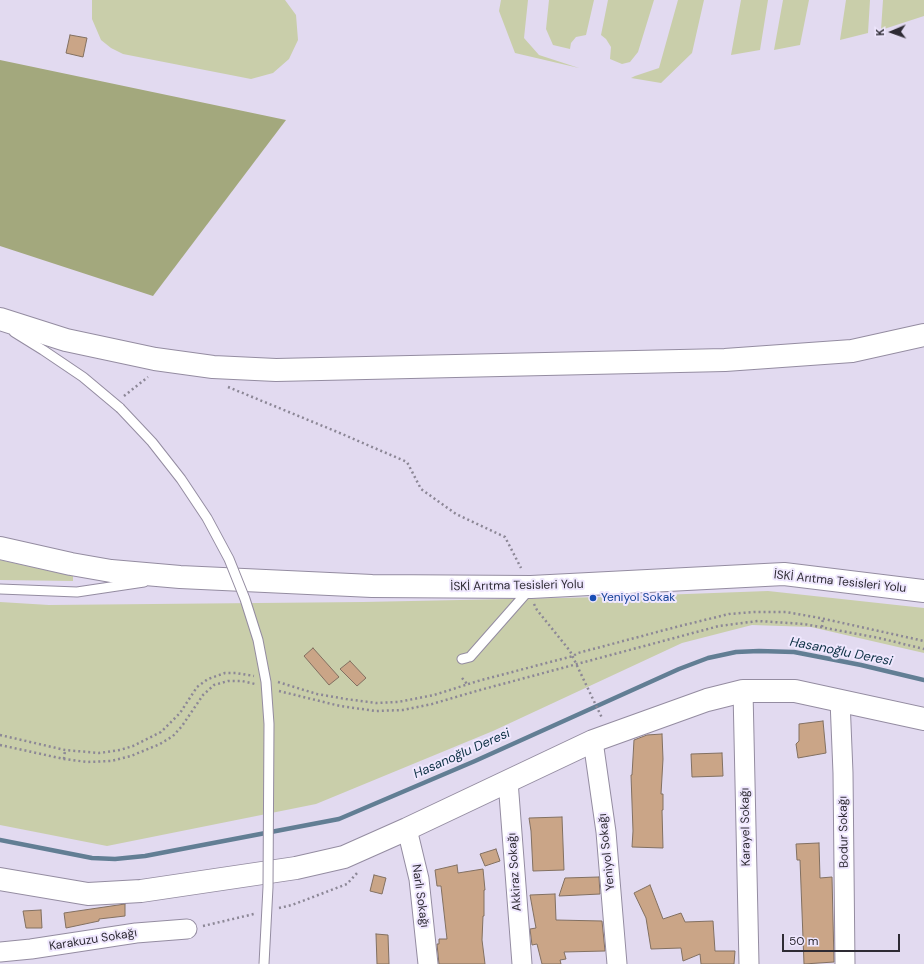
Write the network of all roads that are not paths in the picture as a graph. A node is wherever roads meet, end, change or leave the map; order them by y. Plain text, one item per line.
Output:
1 (0, 319) edge
2 (0, 324) edge
3 (924, 335) edge
4 (0, 548) edge
5 (180, 578) junction
6 (531, 587) junction
7 (0, 589) edge
8 (924, 591) edge
9 (462, 659) dead end
10 (743, 691) junction
11 (840, 700) junction
12 (924, 719) edge
13 (593, 741) junction
14 (508, 781) junction
15 (407, 829) junction
16 (0, 879) edge
17 (187, 929) road end
18 (0, 952) edge
19 (264, 964) edge
20 (428, 964) edge
21 (522, 964) edge
22 (617, 964) edge
23 (749, 964) edge
24 (845, 964) edge

1 - 3 street
2 - 19 lane, bridge
4 - 5 street, İSKİ Arıtma Tesisleri Yolu
5 - 6 street, İSKİ Arıtma Tesisleri Yolu
5 - 7 lane, İSKİ Arıtma Tesisleri Yolu
6 - 8 street, İSKİ Arıtma Tesisleri Yolu
6 - 9 lane
10 - 11 street
10 - 13 street
10 - 23 street, Karayel Sokağı
11 - 12 street
11 - 24 street, Bodur Sokağı
13 - 14 street
13 - 22 street, Yeniyol Sokağı
14 - 15 street
14 - 21 street, Akkiraz Sokağı
15 - 16 street
15 - 20 street, Narlı Sokağı
17 - 18 street, Karakuzu Sokağı

